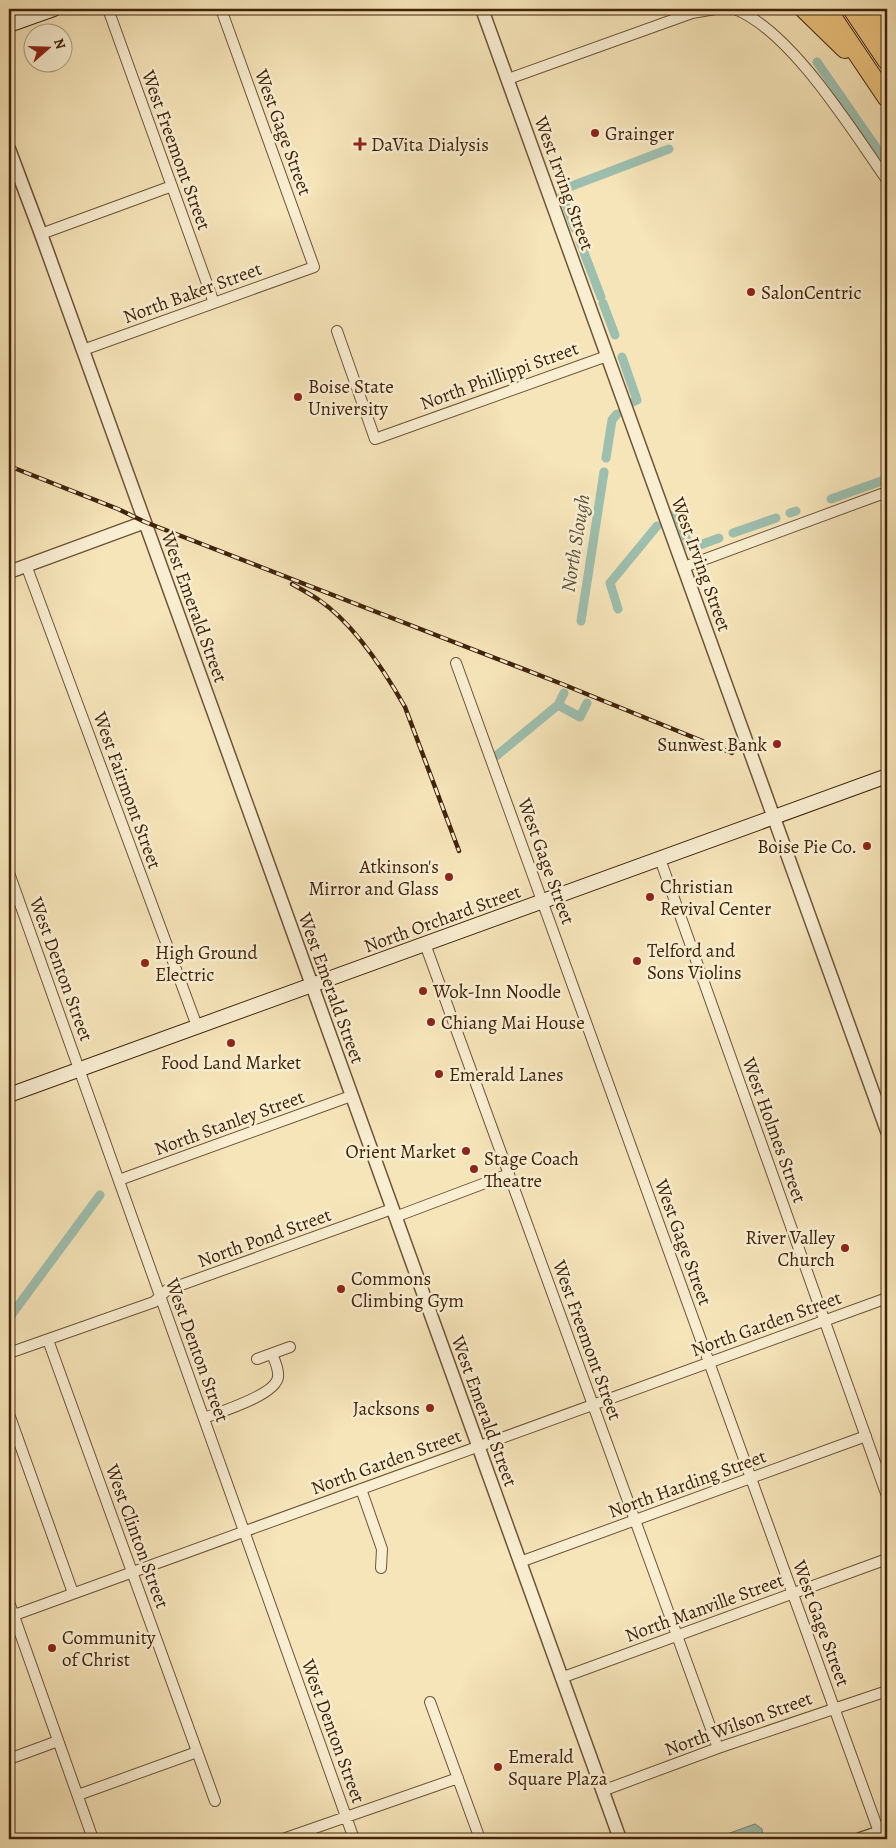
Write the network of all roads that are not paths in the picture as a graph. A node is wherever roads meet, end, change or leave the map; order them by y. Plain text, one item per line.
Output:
1 (108, 9) edge
2 (221, 9) edge
3 (482, 9) edge
4 (715, 9) edge
5 (735, 9) edge
6 (804, 9) edge
7 (826, 9) edge
8 (852, 9) edge
9 (871, 9) edge
10 (46, 10) edge
11 (9, 25) edge
12 (887, 43) edge
13 (887, 61) edge
14 (874, 77) junction
15 (508, 80) junction
16 (887, 98) edge
17 (9, 149) edge
18 (887, 180) edge
19 (172, 186) junction
20 (41, 234) junction
21 (314, 267) joint
22 (214, 303) junction
23 (337, 331) dead end
24 (82, 350) junction
25 (607, 356) junction
26 (887, 492) edge
27 (145, 522) junction
28 (26, 566) junction
29 (684, 567) junction
30 (9, 572) edge
31 (456, 663) dead end
32 (887, 776) edge
33 (774, 818) junction
34 (660, 859) junction
35 (9, 873) edge
36 (543, 901) junction
37 (425, 944) junction
38 (312, 986) junction
39 (197, 1026) junction
40 (79, 1069) junction
41 (9, 1095) edge
42 (352, 1096) junction
43 (887, 1131) edge
44 (509, 1174) junction
45 (119, 1180) junction
46 (394, 1213) junction
47 (160, 1296) junction
48 (887, 1298) edge
49 (824, 1321) junction
50 (48, 1340) junction
51 (290, 1347) dead end
52 (9, 1353) edge
53 (272, 1354) junction
54 (256, 1359) dead end
55 (709, 1362) junction
56 (593, 1405) junction
57 (9, 1414) edge
58 (204, 1418) junction
59 (866, 1436) junction
60 (478, 1446) junction
61 (751, 1478) junction
62 (361, 1489) junction
63 (887, 1496) edge
64 (635, 1520) junction
65 (244, 1531) junction
66 (887, 1559) edge
67 (520, 1562) junction
68 (381, 1568) dead end
69 (132, 1572) junction
70 (73, 1594) junction
71 (792, 1594) junction
72 (9, 1602) edge
73 (11, 1616) edge
74 (676, 1636) junction
75 (561, 1678) junction
76 (887, 1691) edge
77 (430, 1702) dead end
78 (834, 1708) junction
79 (58, 1741) junction
80 (718, 1748) junction
81 (197, 1752) junction
82 (9, 1759) edge
83 (458, 1778) junction
84 (602, 1791) junction
85 (78, 1795) junction
86 (215, 1801) dead end
87 (346, 1817) junction
88 (883, 1831) edge
89 (93, 1839) edge
90 (283, 1839) edge
91 (354, 1839) edge
92 (480, 1839) edge
93 (620, 1839) edge
94 (860, 1839) edge

1 - 19 street, West Freemont Street
2 - 21 street, West Gage Street
3 - 15 street, West Irving Street
4 - 15 street
5 - 18 street
6 - 14 highway
7 - 14 highway
8 - 13 highway
9 - 12 highway
10 - 11 main road
14 - 16 highway
15 - 25 street, West Irving Street
17 - 20 street, West Emerald Street
19 - 20 street
19 - 22 street, West Freemont Street
20 - 24 street, West Emerald Street
21 - 22 street, North Baker Street
22 - 24 street, North Baker Street
23 - 25 street, North Phillippi Street
24 - 27 street, West Emerald Street
25 - 29 street, West Irving Street
26 - 29 street
27 - 28 street
27 - 38 street, West Emerald Street
28 - 30 street
28 - 39 street, West Fairmont Street
29 - 33 street, West Irving Street
31 - 36 street, West Gage Street
32 - 33 main road, North Orchard Street
33 - 34 main road, North Orchard Street
33 - 43 street, West Irving Street
34 - 36 main road, North Orchard Street
34 - 49 street, West Holmes Street
35 - 40 street, West Denton Street
36 - 37 main road, North Orchard Street
36 - 55 street, West Gage Street
37 - 38 main road, North Orchard Street
37 - 44 street, West Freemont Street
38 - 39 main road, North Orchard Street
38 - 42 street, West Emerald Street
39 - 40 main road, North Orchard Street
40 - 41 main road, North Orchard Street
40 - 45 street, West Denton Street
42 - 45 street, North Stanley Street
42 - 46 street, West Emerald Street
44 - 46 street, North Pond Street
44 - 56 street, West Freemont Street
45 - 47 street, West Denton Street
46 - 47 street, North Pond Street
46 - 60 street, West Emerald Street
47 - 50 street, North Pond Street
47 - 58 street, West Denton Street
48 - 49 street, North Garden Street
49 - 55 street, North Garden Street
49 - 59 street, West Holmes Street
50 - 52 street, North Pond Street
50 - 69 street, West Clinton Street
51 - 53 street
53 - 54 street
53 - 58 street
55 - 56 street, North Garden Street
55 - 61 street, West Gage Street
56 - 60 street, North Garden Street
56 - 64 street, West Freemont Street
57 - 70 street
58 - 65 street, West Denton Street
59 - 61 street, North Harding Street
59 - 63 street, West Holmes Street
60 - 62 street, North Garden Street
60 - 67 street, West Emerald Street
61 - 64 street, North Harding Street
61 - 71 street, West Gage Street
62 - 65 street, North Garden Street
62 - 68 street
64 - 67 street, North Harding Street
64 - 74 street, West Freemont Street
65 - 69 street, North Garden Street
65 - 87 street, West Denton Street
66 - 71 street, North Manville Street
67 - 75 street, West Emerald Street
69 - 70 street, North Garden Street
69 - 81 street, West Clinton Street
70 - 73 street, North Garden Street
71 - 74 street, North Manville Street
71 - 78 street, West Gage Street
72 - 73 street
73 - 79 street
74 - 75 street, North Manville Street
74 - 80 street, West Freemont Street
75 - 84 street, West Emerald Street
76 - 78 street, North Wilson Street
77 - 83 street
78 - 80 street, North Wilson Street
78 - 88 street, West Gage Street
79 - 82 street
79 - 85 street
80 - 84 street, North Wilson Street
81 - 85 street
81 - 86 street, West Clinton Street
83 - 87 street
83 - 92 street
84 - 93 street, West Emerald Street
85 - 89 street
87 - 90 street
87 - 91 street, West Denton Street
88 - 94 street

